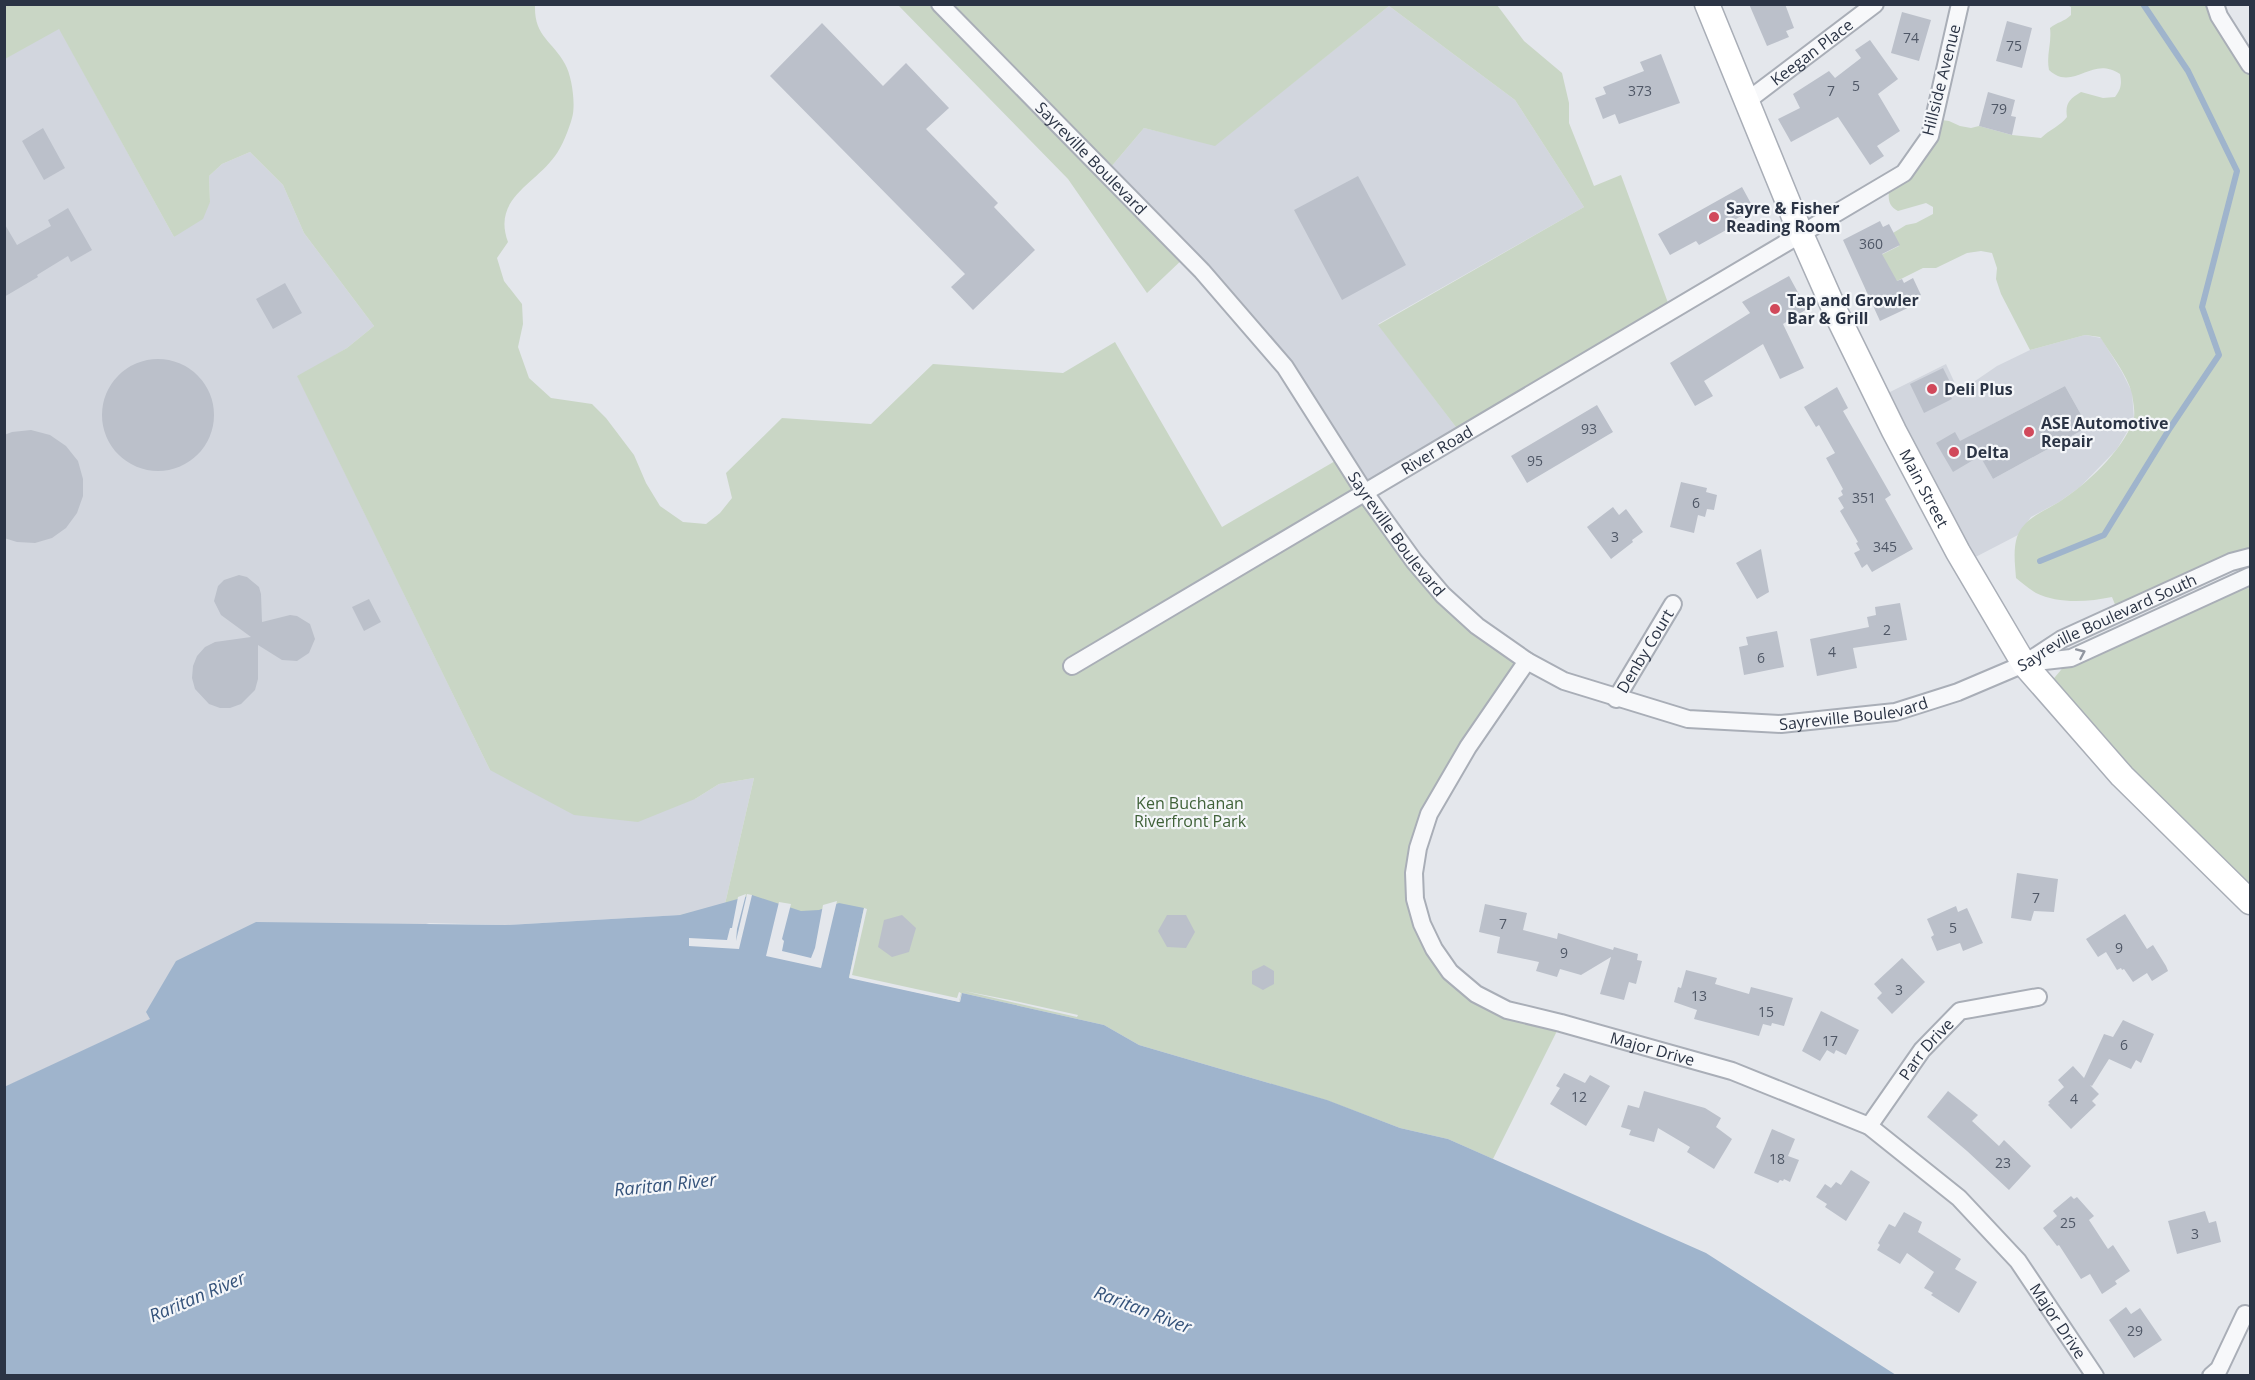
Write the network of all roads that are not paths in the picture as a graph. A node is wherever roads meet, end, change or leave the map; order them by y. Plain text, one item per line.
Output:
1 (940, 4) edge
2 (1707, 4) edge
3 (1960, 4) edge
4 (2215, 4) edge
5 (1866, 7) edge
6 (2250, 65) edge
7 (1747, 101) junction
8 (1801, 234) junction
9 (1365, 493) junction
10 (2250, 557) edge
11 (2250, 576) edge
12 (1673, 604) dead end
13 (1527, 661) junction
14 (2024, 664) junction
15 (1072, 666) dead end
16 (1616, 699) junction
17 (2250, 902) edge
18 (2038, 997) dead end
19 (1869, 1126) junction
20 (2246, 1314) dead end
21 (2096, 1376) edge
22 (2211, 1376) edge

1 - 9 street, Sayreville Boulevard
2 - 7 main road, Main Street
3 - 8 street, Hillside Avenue
4 - 6 street
5 - 7 street, Keegan Place
7 - 8 main road, Main Street
8 - 9 street, River Road
8 - 14 main road, Main Street
9 - 13 street, Sayreville Boulevard
9 - 15 street, River Road
10 - 14 street, Sayreville Boulevard South
14 -> 11 street, Sayreville Boulevard South
12 - 16 street, Denby Court
13 - 16 street, Sayreville Boulevard
13 - 19 street, Major Drive
14 - 16 street, Sayreville Boulevard
14 - 17 main road, Main Street
18 - 19 street, Parr Drive
19 - 21 street, Major Drive
20 - 22 street

